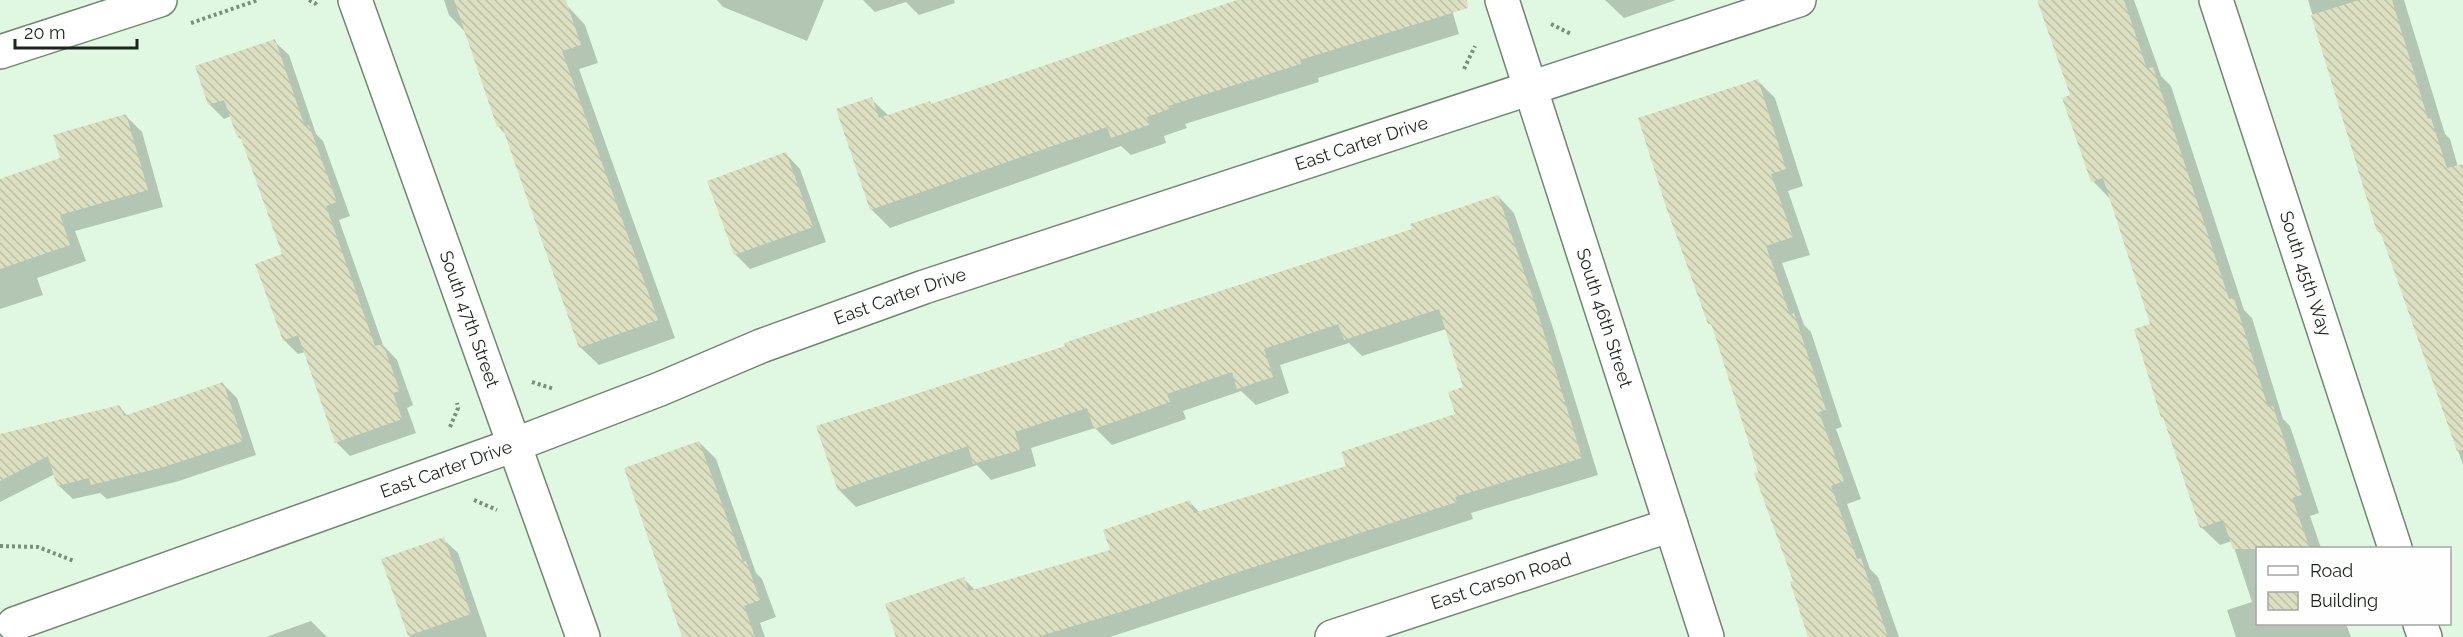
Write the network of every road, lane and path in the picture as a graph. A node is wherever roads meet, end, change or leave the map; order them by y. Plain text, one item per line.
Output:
1 (160, 0) edge
2 (355, 0) edge
3 (1502, 0) edge
4 (1799, 0) edge
5 (2216, 0) edge
6 (1549, 23) dead end
7 (1581, 31) dead end
8 (1476, 39) dead end
9 (0, 52) edge
10 (1460, 75) dead end
11 (1531, 88) junction
12 (456, 399) dead end
13 (453, 420) junction
14 (461, 423) dead end
15 (449, 430) dead end
16 (514, 444) junction
17 (489, 497) dead end
18 (470, 498) dead end
19 (485, 505) junction
20 (499, 511) dead end
21 (1671, 525) junction
22 (0, 546) edge
23 (2394, 547) edge
24 (75, 562) dead end
25 (14, 624) dead end
26 (583, 637) edge
27 (1332, 637) edge
28 (1707, 637) edge

1 - 9 street
2 - 16 street, South 47th Street
3 - 11 street, South 46th Street
4 - 11 street, East Carter Drive
5 - 23 street, South 45th Way
6 - 7 path
8 - 10 path
11 - 16 street, East Carter Drive
11 - 21 street, South 46th Street
12 - 13 path
13 - 14 path
13 - 15 path
16 - 25 street, East Carter Drive
16 - 26 street, South 47th Street
17 - 19 path
18 - 19 path
19 - 20 path
21 - 27 street, East Carson Road
21 - 28 street, South 46th Street
22 - 24 path

